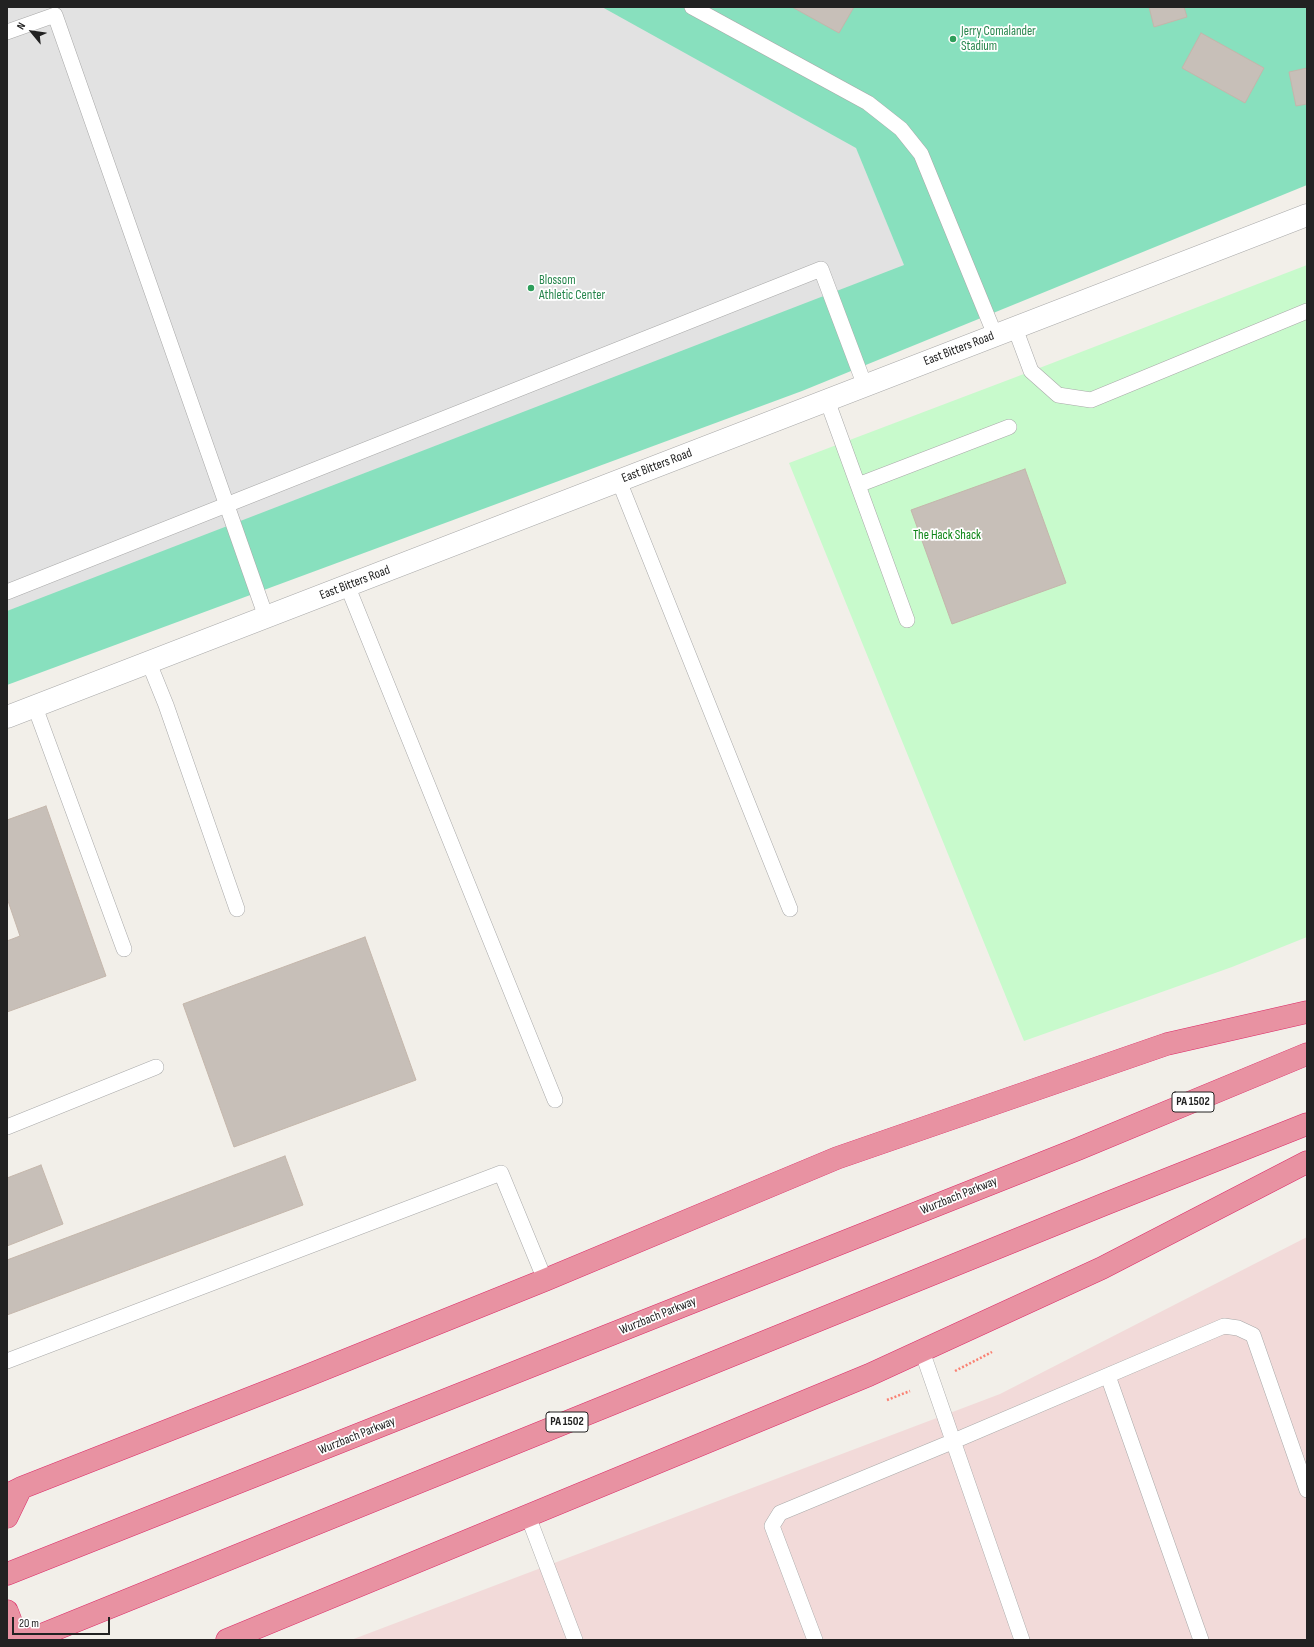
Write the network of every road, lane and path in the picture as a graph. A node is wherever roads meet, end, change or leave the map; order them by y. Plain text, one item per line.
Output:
1 (692, 7) edge
2 (7, 32) edge
3 (1307, 215) edge
4 (1307, 311) edge
5 (1015, 328) junction
6 (995, 335) junction
7 (865, 386) junction
8 (827, 400) junction
9 (1008, 427) dead end
10 (619, 481) junction
11 (858, 485) junction
12 (227, 505) junction
13 (347, 586) junction
14 (7, 592) edge
15 (266, 616) junction
16 (906, 620) dead end
17 (149, 663) junction
18 (35, 707) junction
19 (7, 717) edge
20 (237, 909) dead end
21 (790, 909) dead end
22 (124, 949) dead end
23 (1307, 1012) edge
24 (1307, 1054) edge
25 (156, 1067) dead end
26 (555, 1100) dead end
27 (1307, 1124) edge
28 (7, 1126) edge
29 (1307, 1162) edge
30 (545, 1280) junction
31 (922, 1351) junction
32 (7, 1361) edge
33 (1108, 1376) junction
34 (954, 1441) junction
35 (1307, 1490) edge
36 (14, 1491) edge
37 (528, 1516) junction
38 (7, 1517) edge
39 (7, 1574) edge
40 (7, 1611) edge
41 (18, 1640) edge
42 (29, 1640) edge
43 (227, 1640) edge
44 (575, 1640) edge
45 (815, 1640) edge
46 (1022, 1640) edge
47 (1201, 1640) edge

1 - 6 lane
2 - 12 lane
3 - 5 street, East Bitters Road
4 - 5 lane
5 - 6 street, East Bitters Road
6 - 7 street, East Bitters Road
7 - 8 street, East Bitters Road
7 - 12 lane
8 - 10 street, East Bitters Road
8 - 11 lane
9 - 11 lane
10 - 13 street, East Bitters Road
10 - 21 lane
11 - 16 lane
12 - 14 lane
12 - 15 lane
13 - 15 street, East Bitters Road
13 - 26 lane
15 - 17 street, East Bitters Road
17 - 18 street, East Bitters Road
17 - 20 lane
18 - 19 street, East Bitters Road
18 - 22 lane
23 - 30 highway
24 - 39 highway, Wurzbach Parkway / PA 1502
25 - 28 lane
27 - 42 highway, PA 1502
29 - 31 highway
30 - 32 lane
30 - 36 highway
31 - 34 lane
31 - 37 highway
33 - 34 lane
33 - 35 lane
33 - 47 lane
34 - 45 lane
34 - 46 lane
36 - 38 highway
37 - 43 highway
37 - 44 lane
40 - 41 highway

